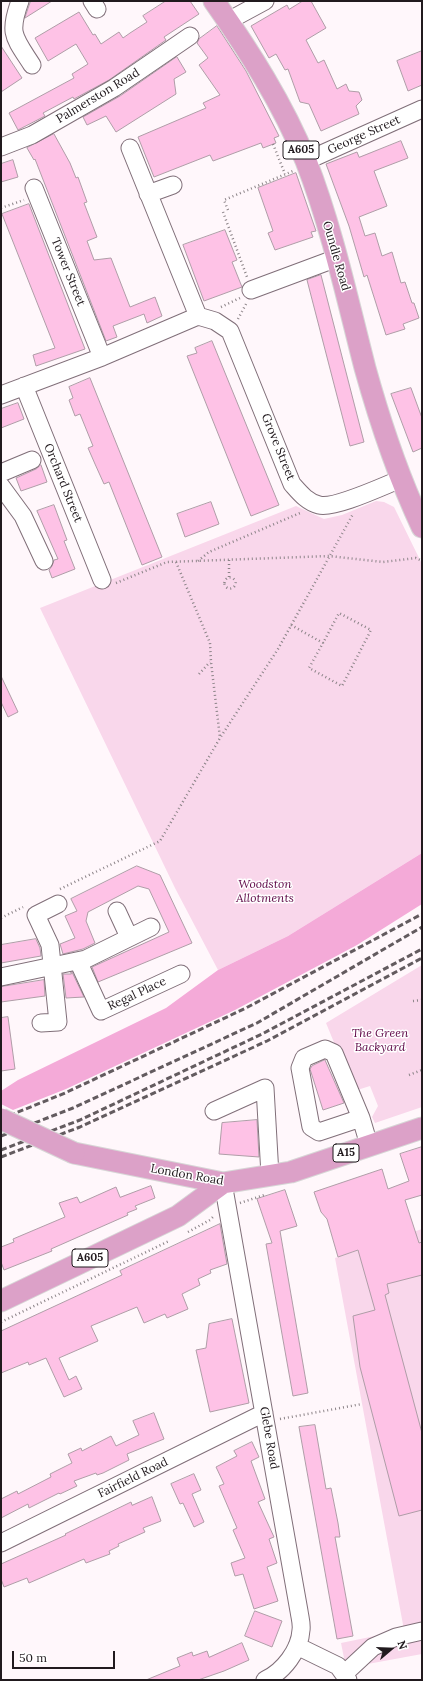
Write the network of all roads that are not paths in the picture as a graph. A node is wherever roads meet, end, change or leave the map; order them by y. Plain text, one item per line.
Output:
1 (20, 1) edge
2 (214, 1) edge
3 (265, 1) edge
4 (228, 21) junction
5 (7, 31) edge
6 (190, 36) dead end
7 (32, 65) dead end
8 (422, 109) edge
9 (1, 147) edge
10 (130, 148) dead end
11 (306, 163) junction
12 (173, 185) dead end
13 (36, 191) road end
14 (148, 194) junction
15 (337, 258) junction
16 (252, 292) road end
17 (198, 316) junction
18 (102, 357) junction
19 (24, 386) junction
20 (1, 394) edge
21 (32, 460) dead end
22 (1, 473) edge
23 (401, 479) junction
24 (1, 486) edge
25 (422, 527) edge
26 (44, 560) dead end
27 (102, 580) road end
28 (57, 897) road end
29 (117, 911) dead end
30 (151, 926) dead end
31 (129, 937) junction
32 (78, 961) junction
33 (52, 967) junction
34 (181, 974) dead end
35 (1, 977) edge
36 (41, 1023) dead end
37 (214, 1111) dead end
38 (361, 1118) junction
39 (1, 1119) edge
40 (422, 1128) edge
41 (369, 1145) junction
42 (269, 1184) junction
43 (225, 1192) junction
44 (1, 1300) edge
45 (265, 1417) junction
46 (1, 1543) edge
47 (422, 1631) edge
48 (297, 1646) junction
49 (346, 1677) edge
50 (265, 1680) edge

1 - 5 street
2 - 4 main road, Oundle Road / A605
3 - 4 street
4 - 11 main road, Oundle Road / A605
5 - 7 street
6 - 9 street, Palmerston Road
8 - 11 street, George Street
10 - 14 street
11 - 15 main road, Oundle Road / A605
12 - 14 street
13 - 18 street, Tower Street
14 - 17 street
15 - 16 street
15 - 23 main road, Oundle Road / A605
17 - 18 street
17 - 23 street, Grove Street
18 - 19 street
19 - 20 street
19 - 27 street, Orchard Street
21 - 22 street
23 - 25 main road, Oundle Road / A605
24 - 26 street
28 - 33 street
29 - 31 street
30 - 31 street
31 - 32 street
32 - 33 street
32 - 34 street, Regal Place
33 - 35 street
33 - 36 street
37 - 42 street
38 - 38 street
38 - 41 street
39 - 43 main road, London Road, bridge
40 - 41 main road, London Road / A15
41 - 42 main road, London Road / A15
42 - 43 main road, London Road / A15
43 - 44 main road, A605
43 - 45 street, Glebe Road
45 - 46 street, Fairfield Road
45 - 48 street, Glebe Road
47 - 49 street
48 - 49 street
48 - 50 street, Glebe Road

